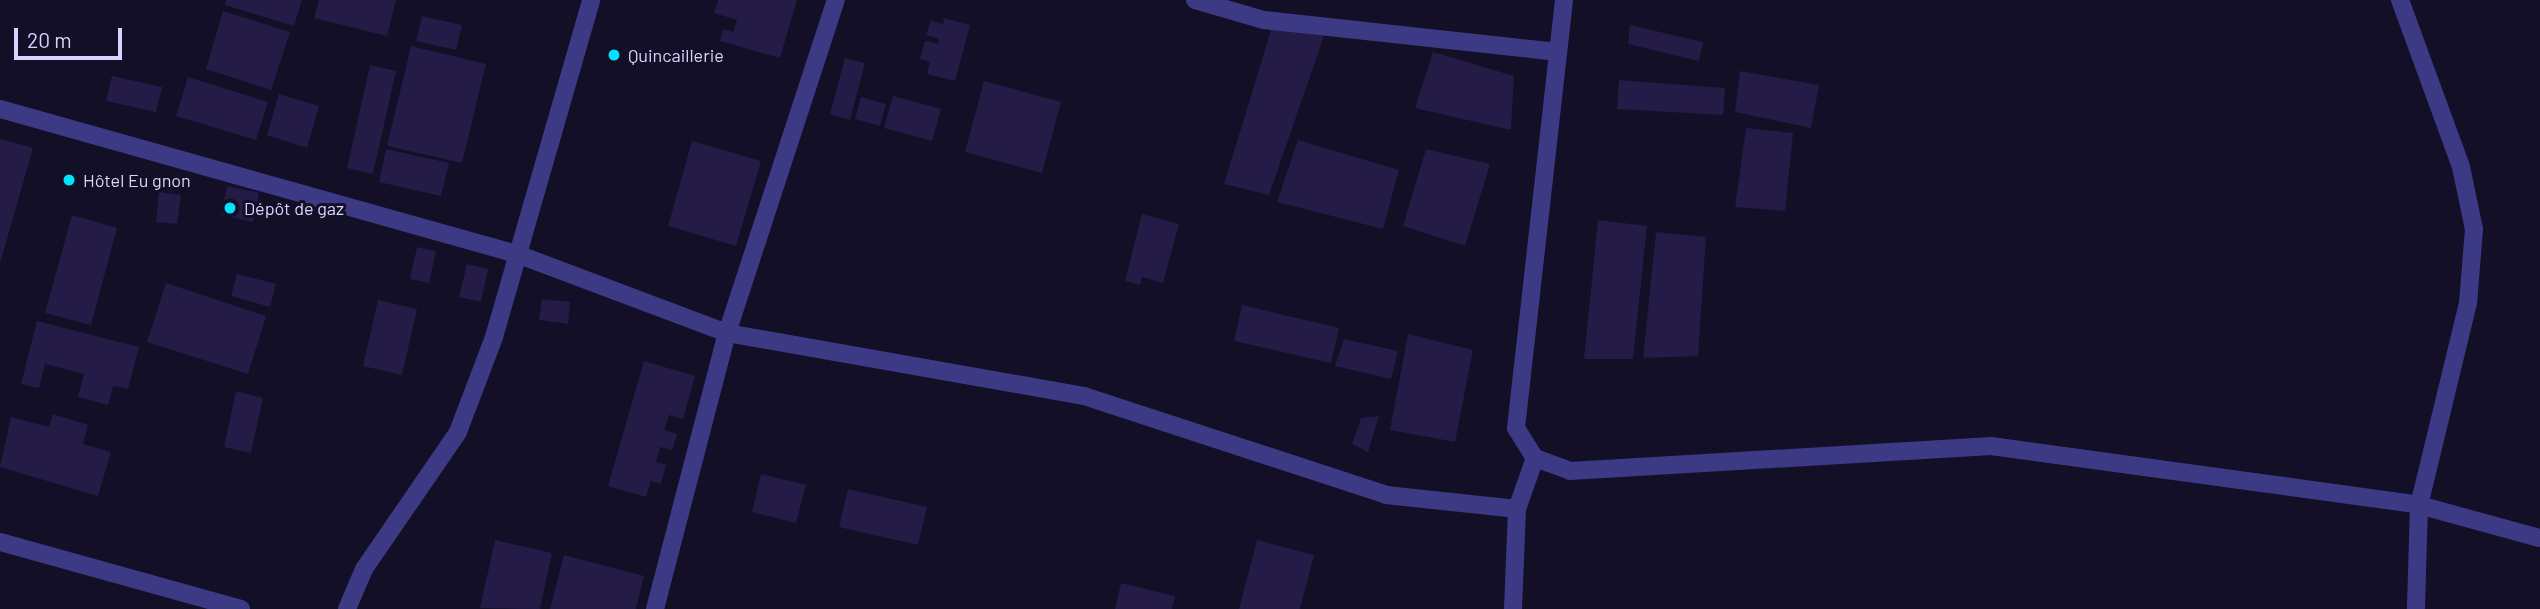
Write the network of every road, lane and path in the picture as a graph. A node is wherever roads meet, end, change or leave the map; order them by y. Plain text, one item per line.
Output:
1 (591, 0) edge
2 (836, 0) edge
3 (1195, 0) edge
4 (1564, 0) edge
5 (2400, 0) edge
6 (1558, 52) junction
7 (0, 109) edge
8 (517, 254) junction
9 (727, 333) junction
10 (1535, 458) junction
11 (2419, 505) junction
12 (1517, 509) junction
13 (2540, 538) edge
14 (0, 542) edge
15 (241, 609) edge
16 (348, 609) edge
17 (655, 609) edge
18 (1513, 609) edge
19 (2416, 609) edge

1 - 8 street
2 - 9 street
3 - 6 street
4 - 6 street
5 - 11 street
6 - 10 street
7 - 8 street
8 - 9 street
8 - 16 street
9 - 12 street
9 - 17 street
10 - 11 street
10 - 12 street
11 - 13 street
11 - 19 street
12 - 18 street
14 - 15 street

